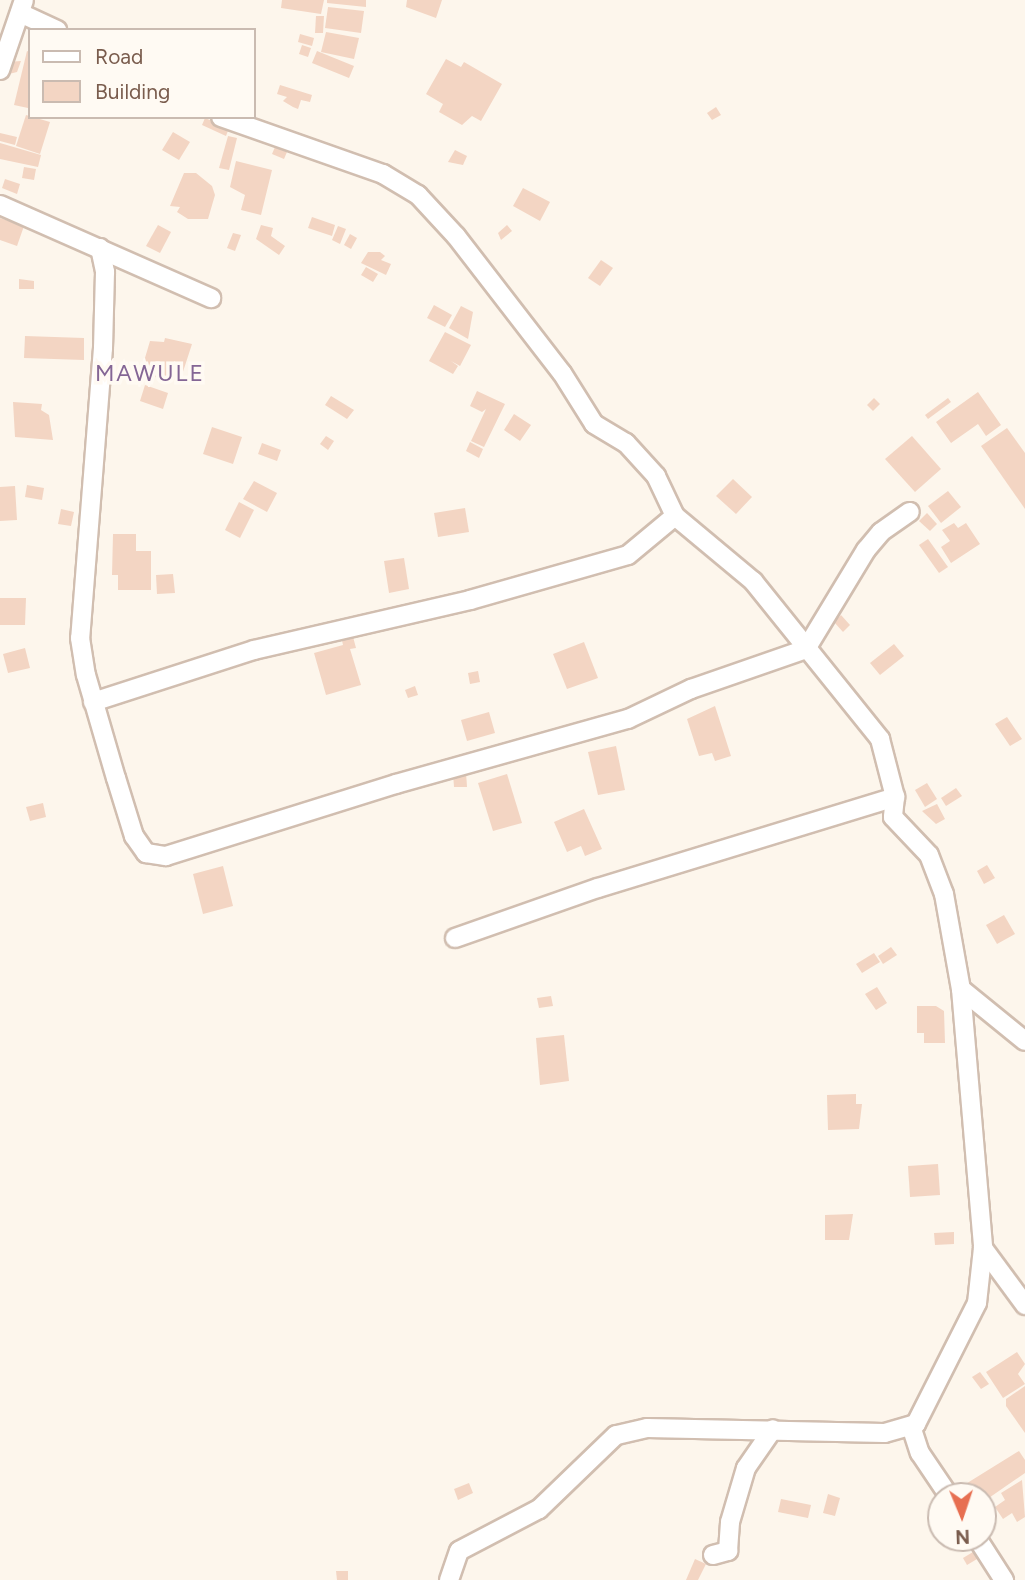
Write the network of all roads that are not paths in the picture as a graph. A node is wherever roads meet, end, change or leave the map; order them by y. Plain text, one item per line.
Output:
1 (22, 7) edge
2 (54, 28) edge
3 (0, 70) edge
4 (227, 119) edge
5 (0, 205) edge
6 (100, 248) junction
7 (211, 298) dead end
8 (910, 512) dead end
9 (676, 516) junction
10 (806, 649) junction
11 (93, 702) junction
12 (895, 797) junction
13 (455, 938) dead end
14 (961, 989) junction
15 (1025, 1041) edge
16 (983, 1248) junction
17 (1025, 1305) edge
18 (911, 1426) junction
19 (773, 1429) junction
20 (940, 1482) edge
21 (986, 1552) edge
22 (713, 1555) dead end
23 (449, 1580) edge
24 (1004, 1580) edge

1 - 2 street
1 - 3 street
4 - 9 street
5 - 6 street
6 - 7 street
6 - 11 street
8 - 10 street
9 - 10 street
9 - 11 street
10 - 11 street
10 - 12 street
12 - 13 street
12 - 14 street
14 - 15 street
14 - 16 street
16 - 17 street
16 - 18 street
18 - 19 street
18 - 20 street
19 - 22 street
19 - 23 street
21 - 24 street

